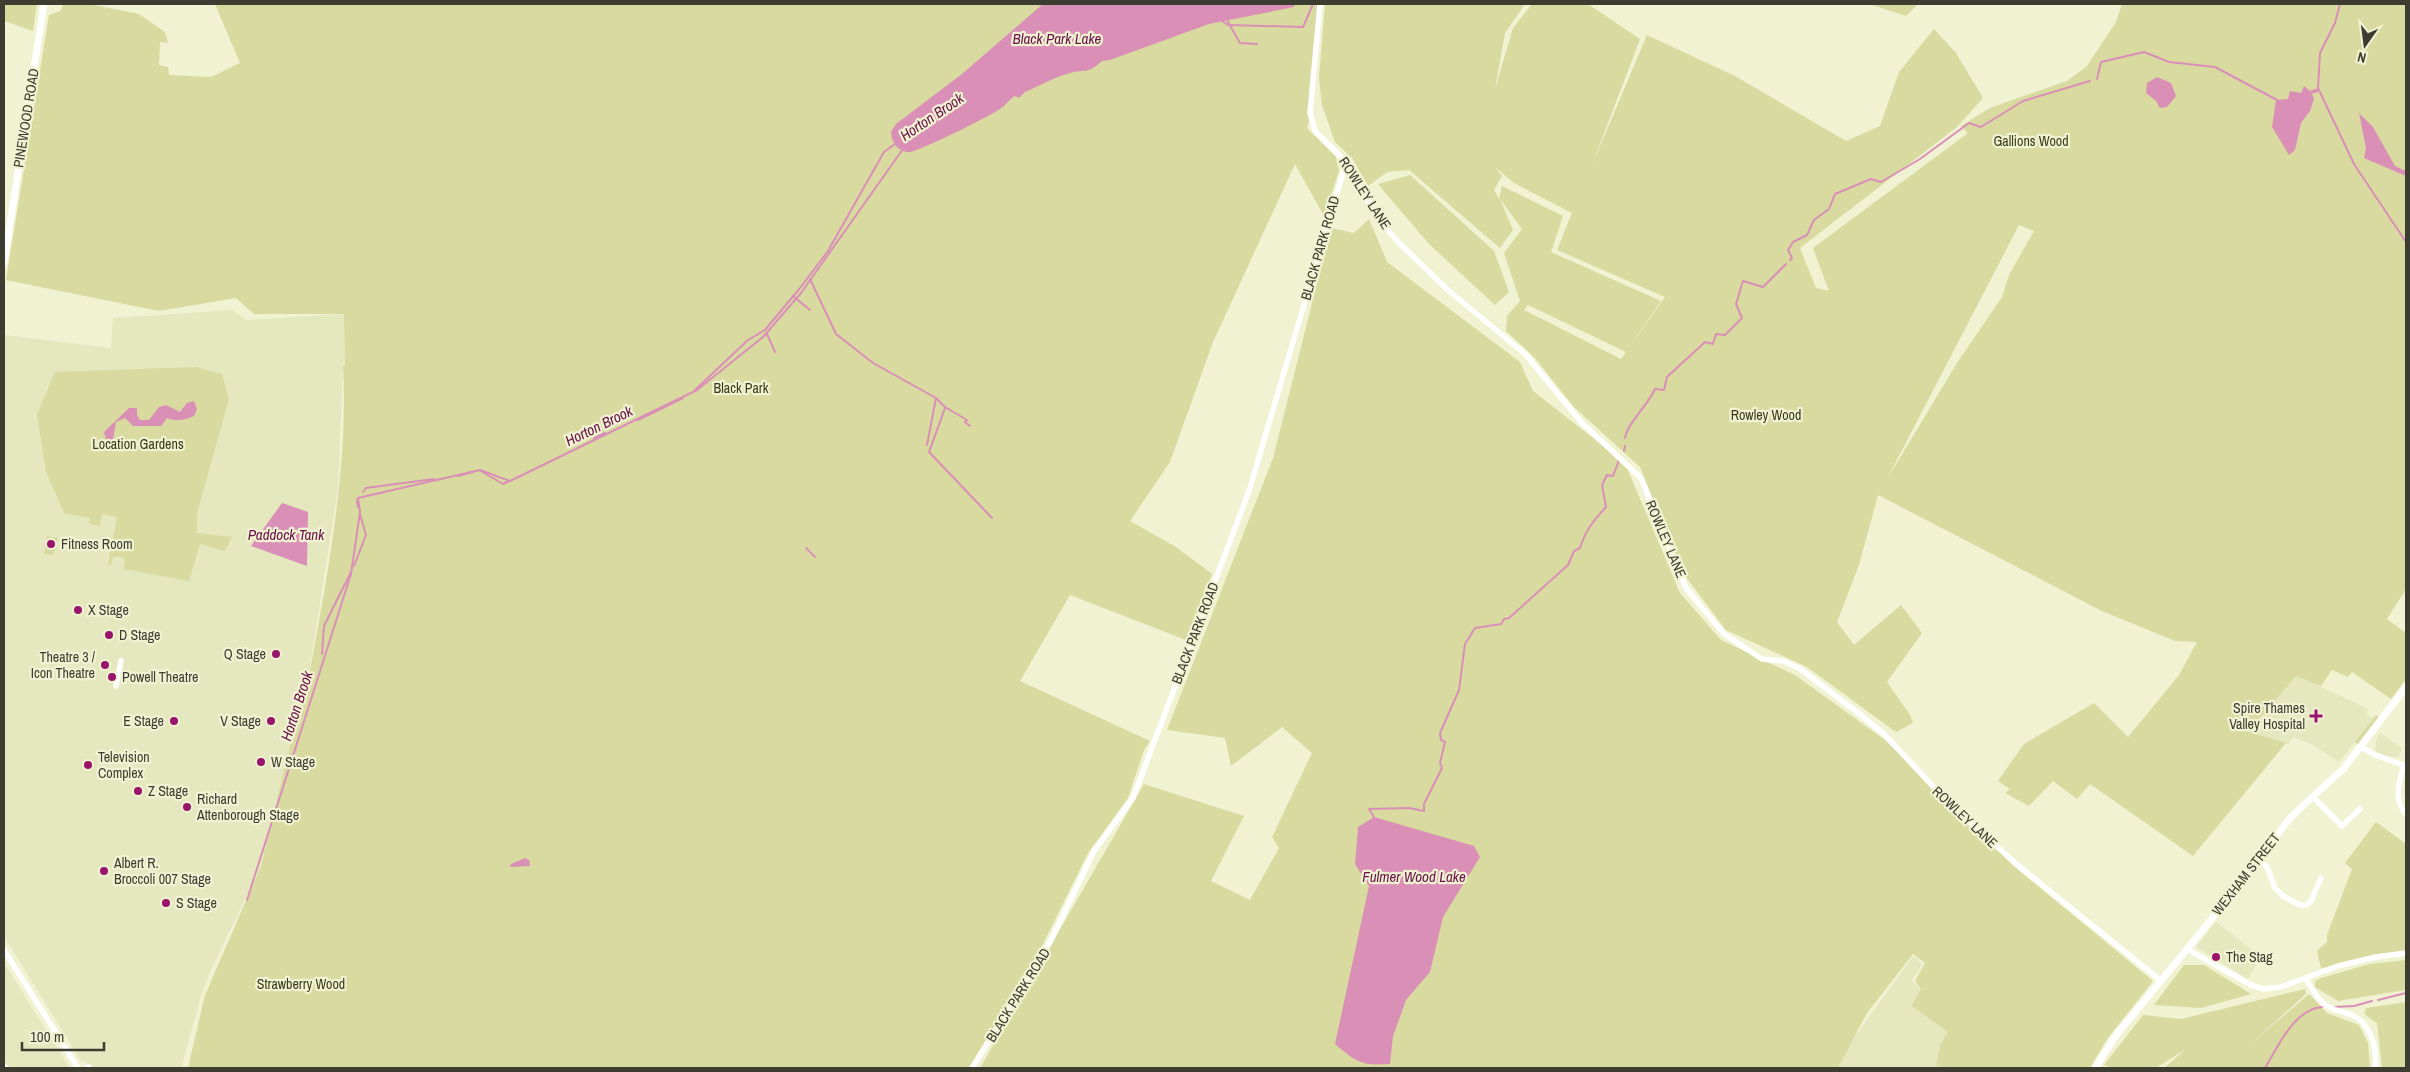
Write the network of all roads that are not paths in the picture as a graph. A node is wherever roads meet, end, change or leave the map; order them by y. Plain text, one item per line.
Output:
1 (44, 4) edge
2 (1320, 4) edge
3 (1345, 166) junction
4 (4, 262) edge
5 (120, 661) dead end
6 (116, 686) dead end
7 (2406, 687) edge
8 (2361, 747) junction
9 (2405, 765) edge
10 (2313, 798) junction
11 (2360, 809) dead end
12 (2406, 814) edge
13 (2257, 860) junction
14 (2322, 878) dead end
15 (2187, 949) junction
16 (4, 950) edge
17 (2406, 953) edge
18 (2306, 979) junction
19 (2160, 980) junction
20 (78, 1068) edge
21 (972, 1068) edge
22 (2095, 1068) edge
23 (2375, 1068) edge

1 - 4 street, PINEWOOD ROAD
2 - 3 street, ROWLEY LANE
3 - 19 street, ROWLEY LANE
3 - 21 street, BLACK PARK ROAD
5 - 6 street
7 - 8 street, WEXHAM STREET
8 - 9 street
8 - 10 street, WEXHAM STREET
9 - 12 street
10 - 11 street
10 - 13 street, WEXHAM STREET
13 - 14 street
13 - 15 street, WEXHAM STREET
15 - 18 street
15 - 19 street, WEXHAM STREET
16 - 20 street
17 - 18 street
18 - 23 street
19 - 22 street, WEXHAM STREET

